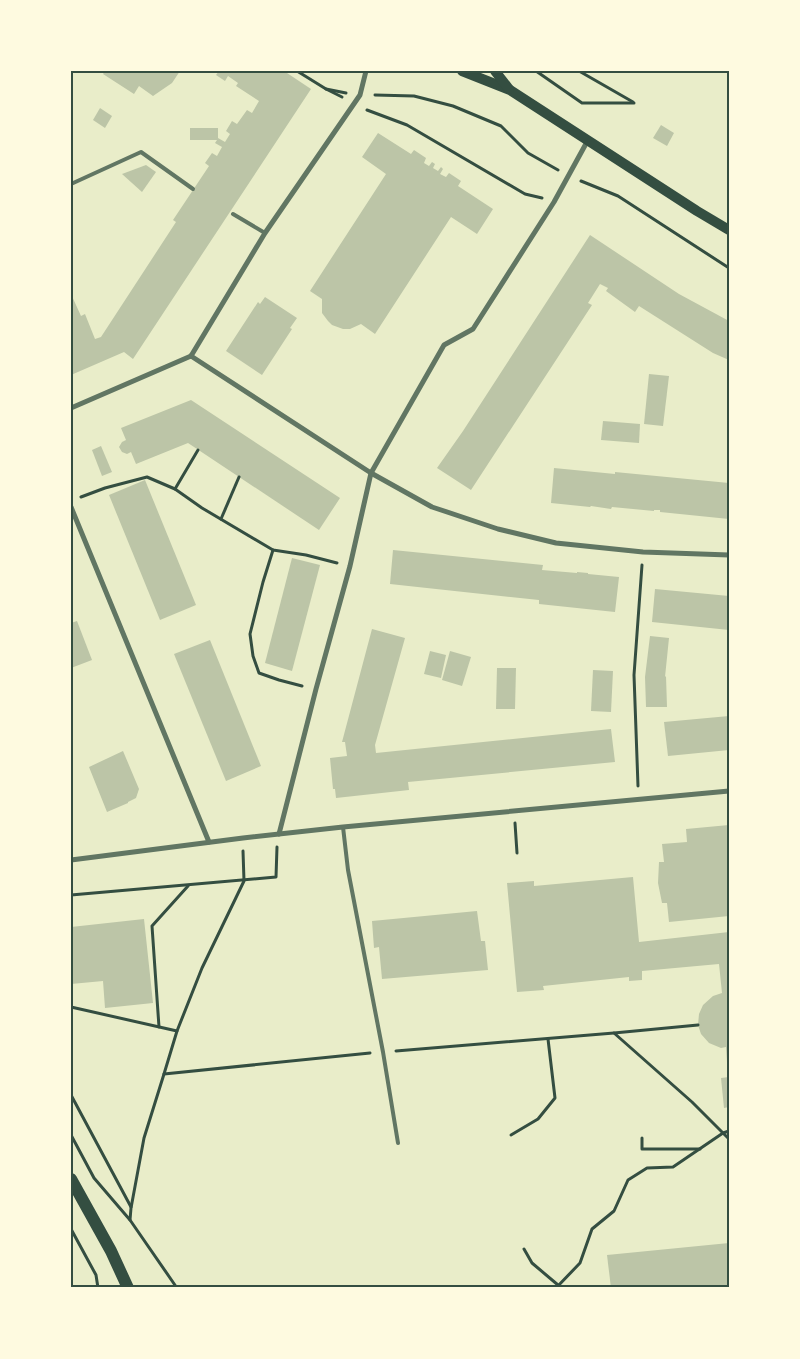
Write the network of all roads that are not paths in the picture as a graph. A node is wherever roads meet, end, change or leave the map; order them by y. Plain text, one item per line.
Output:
1 (366, 71) edge
2 (462, 71) edge
3 (495, 71) edge
4 (510, 90) junction
5 (588, 140) junction
6 (71, 184) edge
7 (193, 189) dead end
8 (233, 214) dead end
9 (729, 230) edge
10 (265, 234) junction
11 (190, 356) junction
12 (71, 408) edge
13 (371, 473) junction
14 (71, 507) edge
15 (729, 555) edge
16 (729, 790) edge
17 (342, 827) junction
18 (279, 834) junction
19 (209, 842) junction
20 (71, 860) edge
21 (398, 1143) dead end
22 (71, 1179) edge
23 (128, 1288) edge

1 - 10 street
2 - 4 main road
3 - 4 main road
4 - 5 main road
5 - 9 main road
5 - 13 street
6 - 7 lane
8 - 10 lane
10 - 11 street
11 - 12 street
11 - 13 street
13 - 15 street
13 - 18 street
14 - 19 street
16 - 17 street
17 - 18 street
17 - 21 lane
18 - 19 street
19 - 20 street
22 - 23 main road

